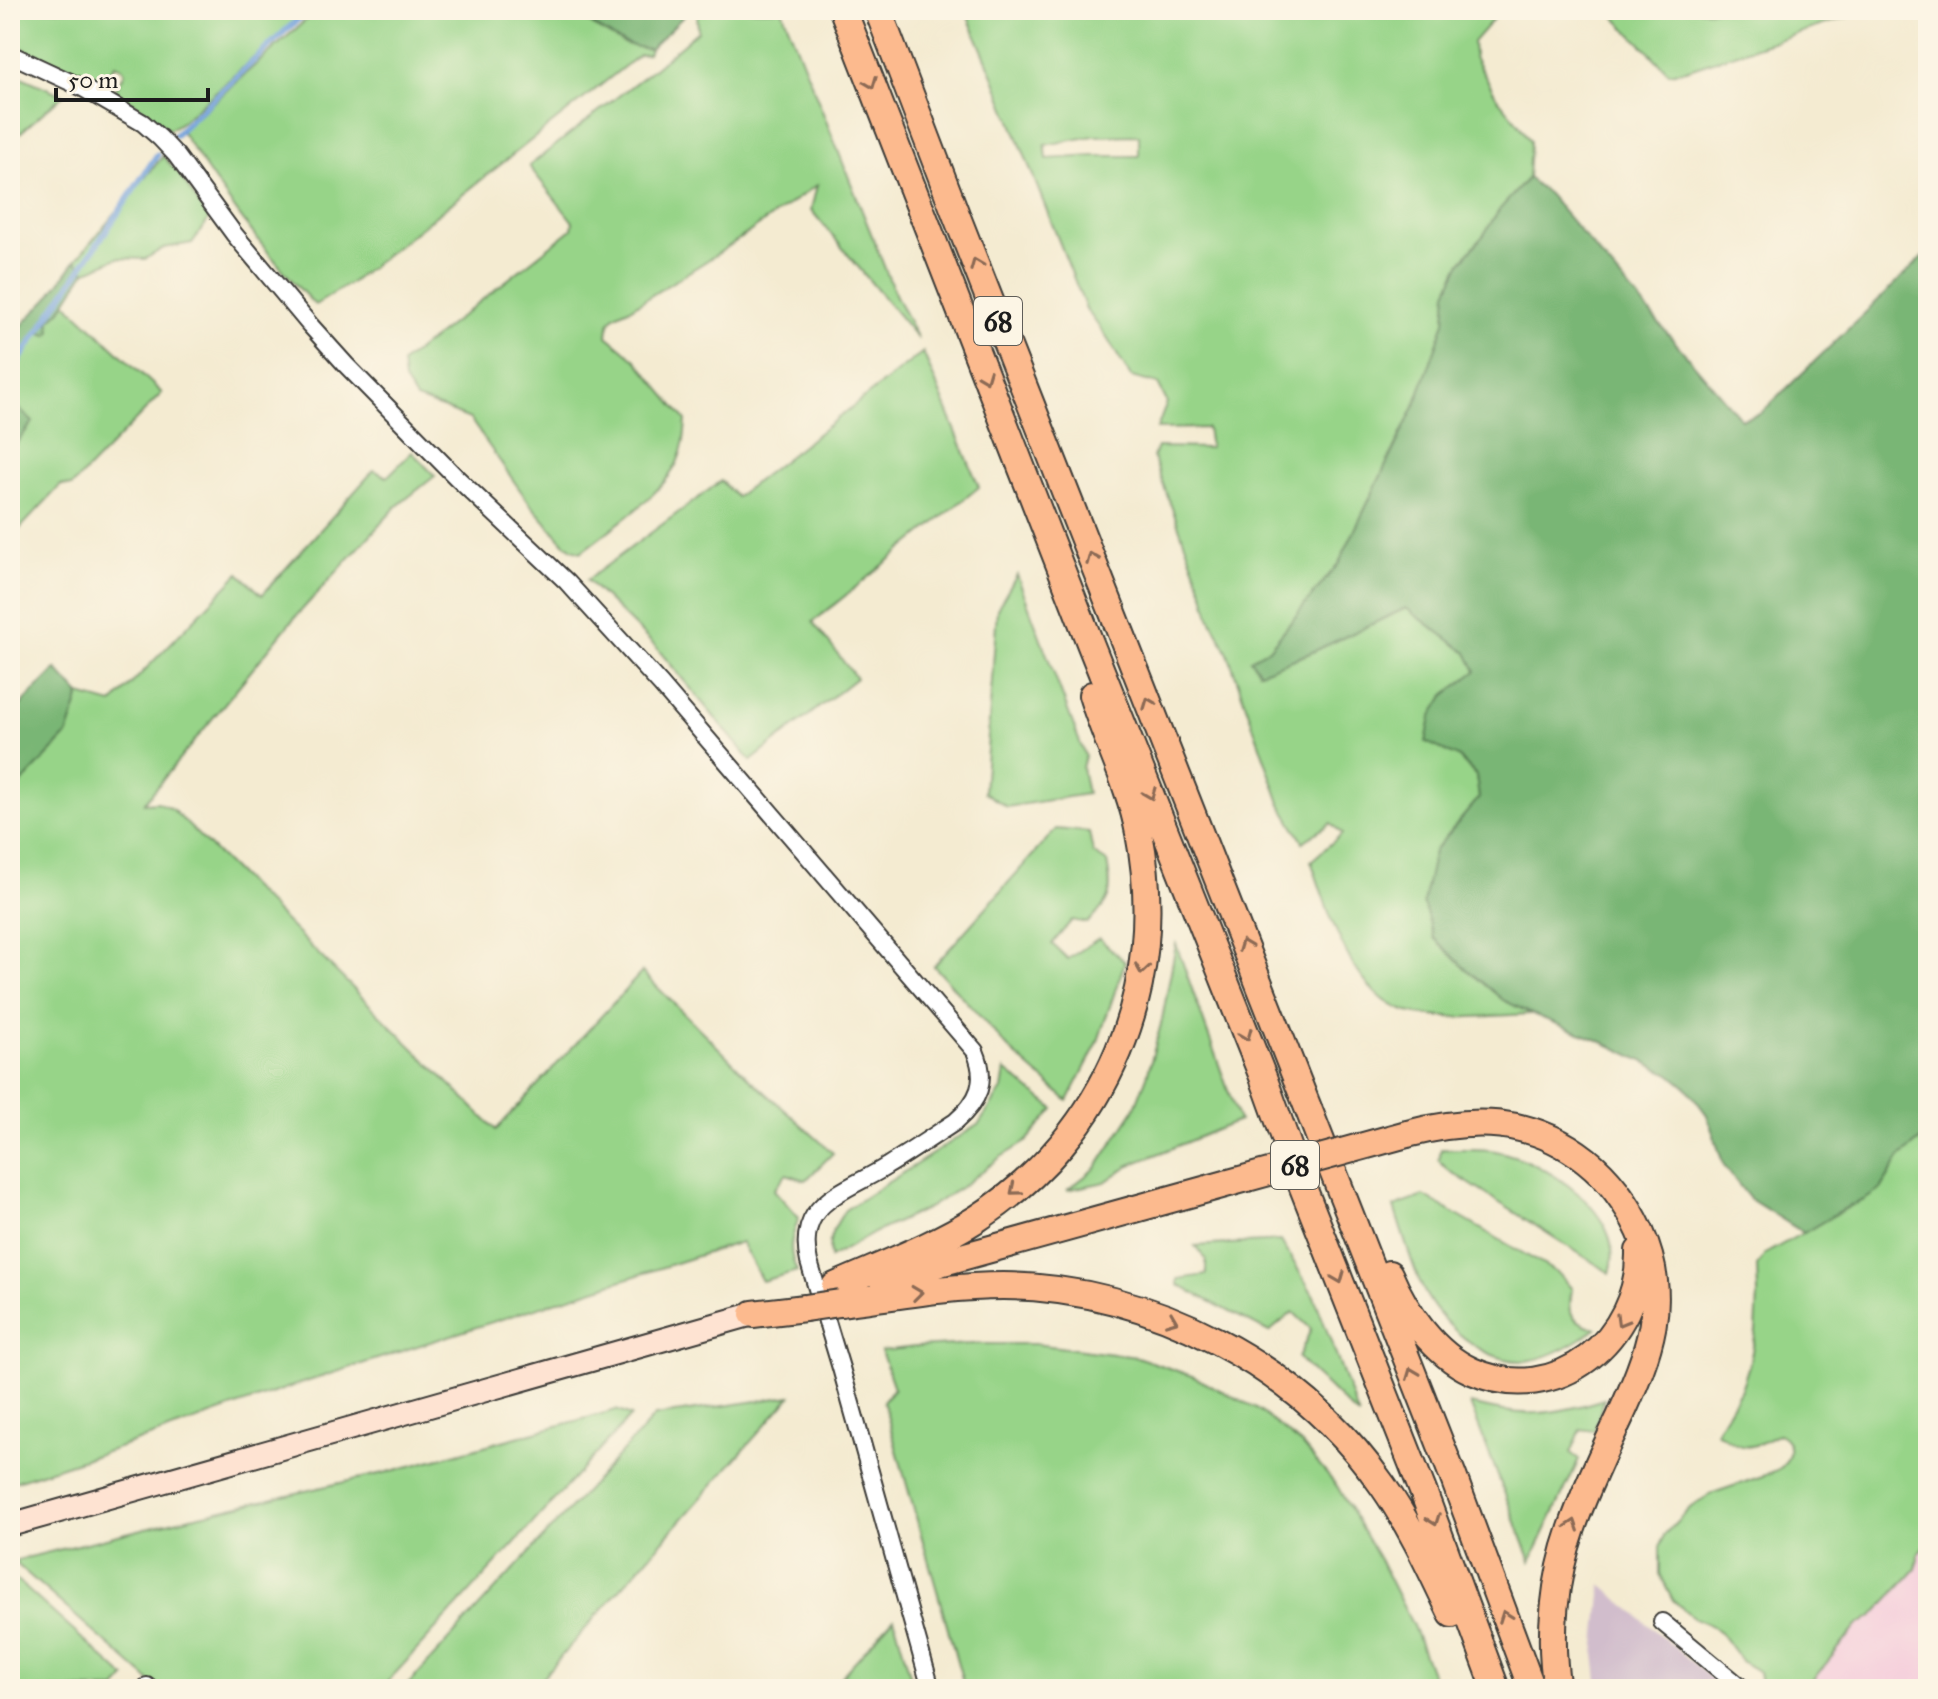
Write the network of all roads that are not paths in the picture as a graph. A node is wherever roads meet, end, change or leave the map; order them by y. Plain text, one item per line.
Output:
1 (843, 10) edge
2 (878, 10) edge
3 (10, 54) edge
4 (1090, 643) junction
5 (1334, 1174) junction
6 (1634, 1219) junction
7 (837, 1294) junction
8 (753, 1314) joint
9 (10, 1525) edge
10 (1662, 1622) dead end
11 (931, 1689) edge
12 (1479, 1689) edge
13 (1496, 1689) edge
14 (1532, 1689) edge
15 (1557, 1689) edge
16 (1743, 1689) edge

1 -> 4 highway, 68
5 -> 2 highway, 68
3 - 11 street
4 -> 7 highway
4 -> 13 highway, 68
6 -> 5 highway
14 -> 5 highway, 68
6 - 7 highway, bridge
15 -> 6 highway
7 - 8 highway
7 -> 12 highway
8 - 9 main road
10 - 16 street

